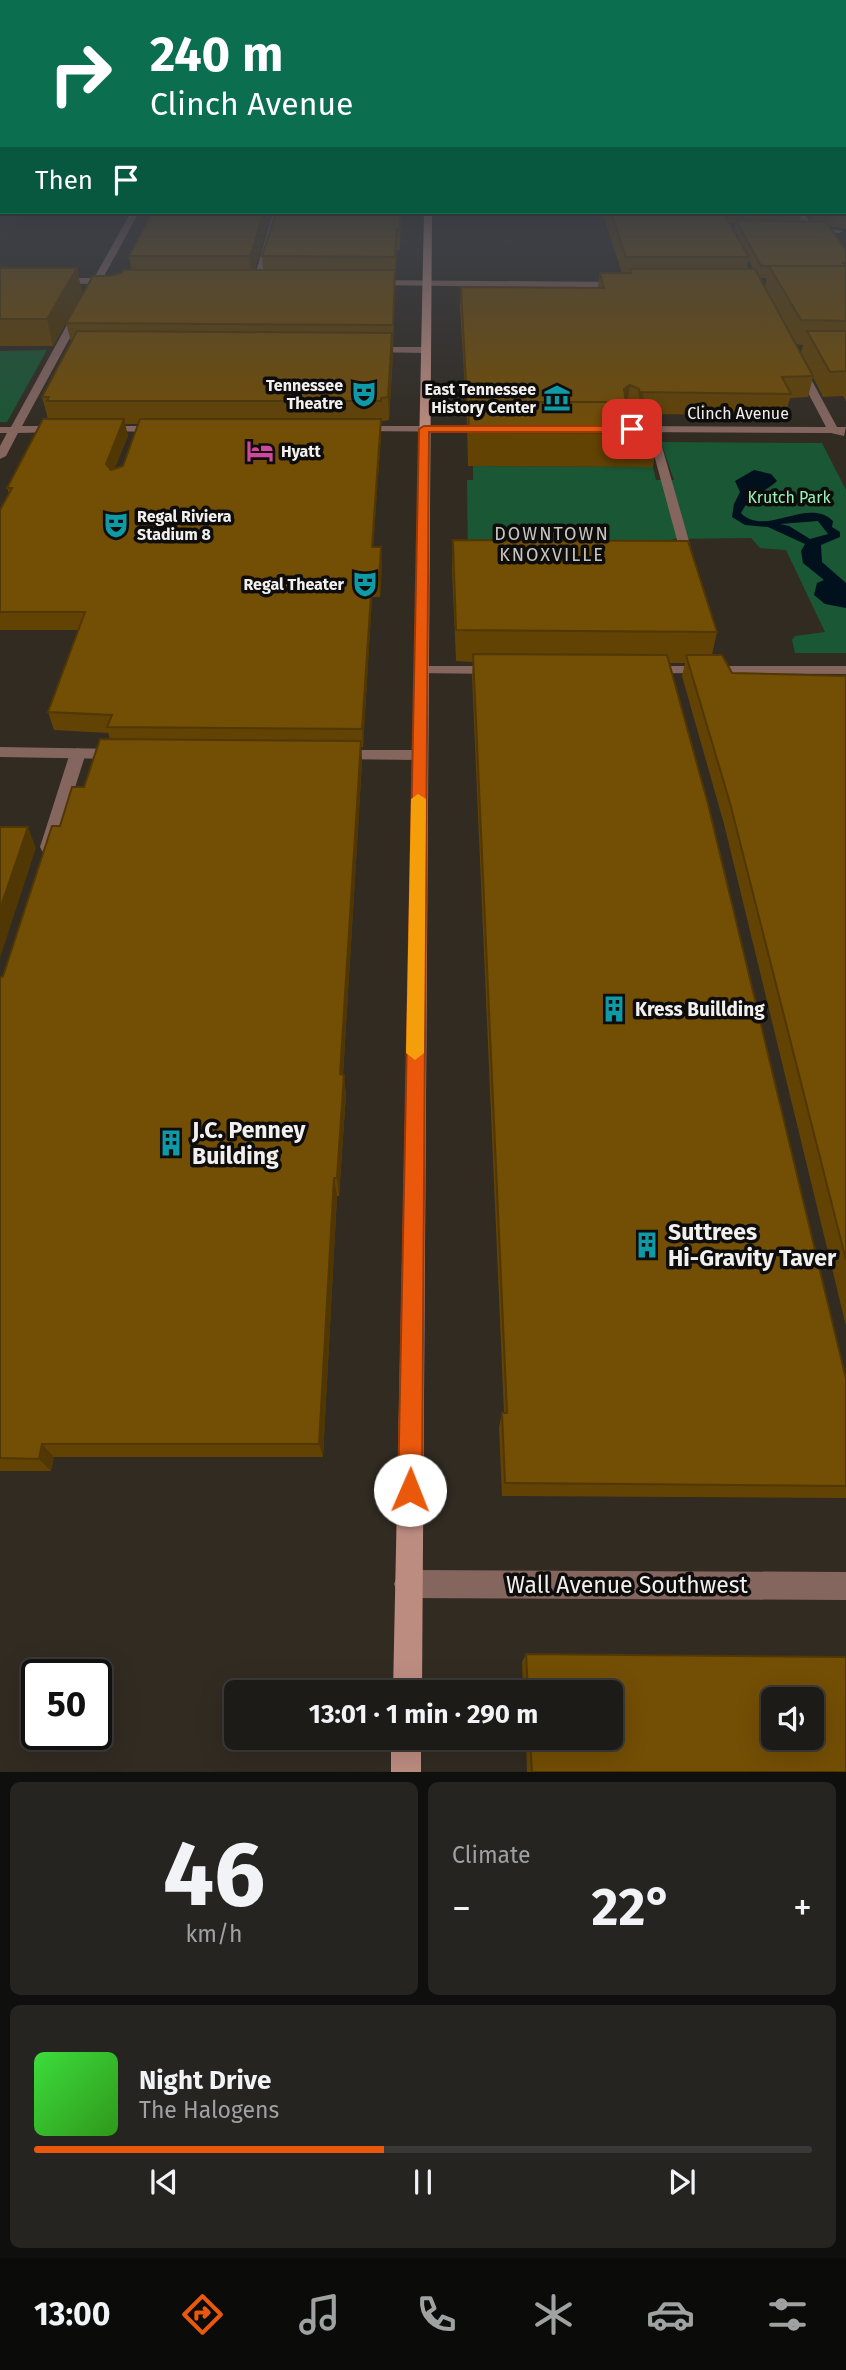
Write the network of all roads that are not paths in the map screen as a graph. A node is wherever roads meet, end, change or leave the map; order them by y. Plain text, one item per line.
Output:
1 (103, 271) edge
2 (255, 271) edge
3 (426, 271) edge
4 (97, 281) junction
5 (118, 281) edge
6 (40, 282) edge
7 (269, 282) edge
8 (360, 282) edge
9 (425, 283) junction
10 (626, 285) edge
11 (60, 348) junction
12 (73, 348) edge
13 (360, 349) edge
14 (425, 350) junction
15 (791, 350) edge
16 (15, 429) junction
17 (69, 429) edge
18 (97, 429) edge
19 (138, 429) junction
20 (179, 429) edge
21 (342, 429) edge
22 (424, 429) junction
23 (507, 429) edge
24 (618, 429) edge
25 (652, 429) junction
26 (846, 429) edge
27 (0, 430) edge
28 (833, 430) junction
29 (846, 438) edge
30 (131, 448) edge
31 (0, 456) edge
32 (692, 571) edge
33 (421, 670) junction
34 (519, 670) edge
35 (629, 670) edge
36 (670, 670) junction
37 (846, 670) edge
38 (676, 689) edge
39 (0, 752) edge
40 (78, 753) junction
41 (132, 754) edge
42 (321, 755) edge
43 (419, 755) junction
44 (41, 869) edge
45 (408, 1584) junction
46 (846, 1586) edge
47 (407, 1680) edge
48 (406, 1750) edge
49 (406, 1772) edge

1 - 4 street
2 - 7 street
3 - 9 main road
4 - 5 street
4 - 6 street
4 - 11 street
8 - 9 street
9 - 10 street
9 - 14 main road
11 - 12 street
11 - 16 street
13 - 14 street
14 - 22 main road
15 - 28 street
16 - 17 street
16 - 27 street
16 - 31 street
18 - 19 street
19 - 20 street
19 - 30 street
21 - 22 street
22 - 23 street
22 - 33 main road
24 - 25 street, Clinch Avenue
25 - 28 street, Clinch Avenue
25 - 32 street
26 - 28 street, Clinch Avenue
28 - 29 street
33 - 34 street
33 - 43 main road
35 - 36 street
36 - 37 street
36 - 38 street
39 - 40 street
40 - 41 street
40 - 44 street
42 - 43 street
43 - 45 main road
45 - 46 street, Wall Avenue Southwest
45 - 47 main road
48 - 49 main road

